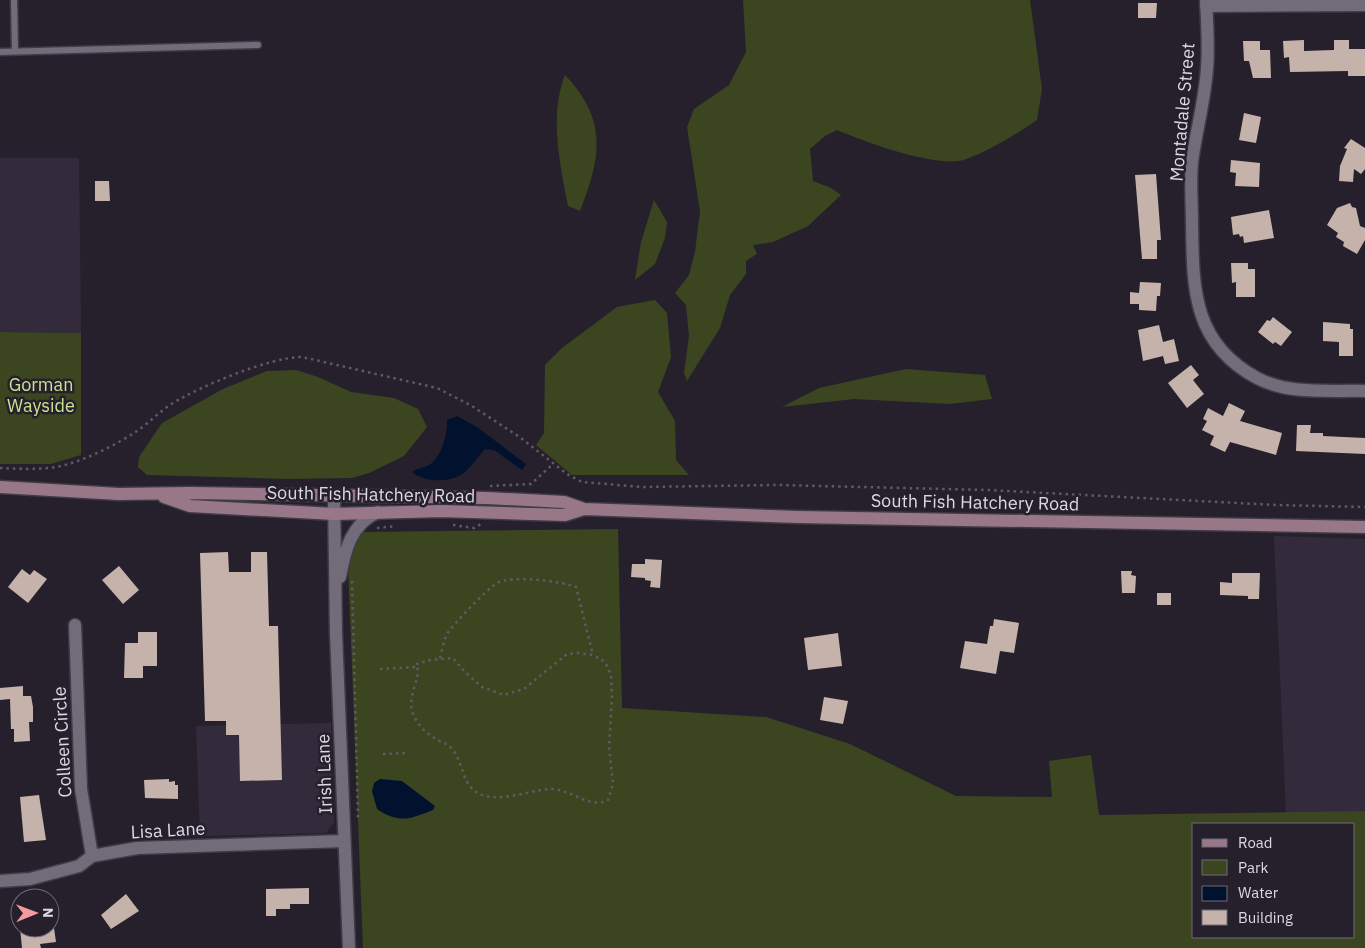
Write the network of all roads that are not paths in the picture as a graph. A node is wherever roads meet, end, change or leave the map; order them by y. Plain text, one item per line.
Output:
1 (14, 0) edge
2 (1206, 3) edge
3 (1365, 5) edge
4 (258, 45) dead end
5 (16, 51) junction
6 (0, 52) edge
7 (1365, 391) edge
8 (0, 487) edge
9 (159, 495) junction
10 (334, 497) junction
11 (584, 509) junction
12 (378, 512) junction
13 (334, 514) junction
14 (1365, 527) edge
15 (335, 599) junction
16 (75, 625) dead end
17 (344, 841) junction
18 (92, 856) junction
19 (0, 881) edge
20 (349, 948) edge

1 - 5 lane
2 - 3 street
2 - 7 street, Montadale Street
4 - 5 lane
5 - 6 lane
8 - 9 main road, South Fish Hatchery Road
9 - 10 main road, South Fish Hatchery Road
9 - 13 main road, South Fish Hatchery Road
10 - 11 main road, South Fish Hatchery Road
10 - 13 street, Irish Lane
11 - 12 main road, South Fish Hatchery Road
11 - 14 main road, South Fish Hatchery Road
12 - 13 main road, South Fish Hatchery Road
12 - 15 street, Irish Lane
13 - 15 street, Irish Lane
15 - 17 street, Irish Lane
16 - 18 street, Colleen Circle
17 - 18 street, Lisa Lane
17 - 20 street, Irish Lane
18 - 19 street, Lisa Lane

